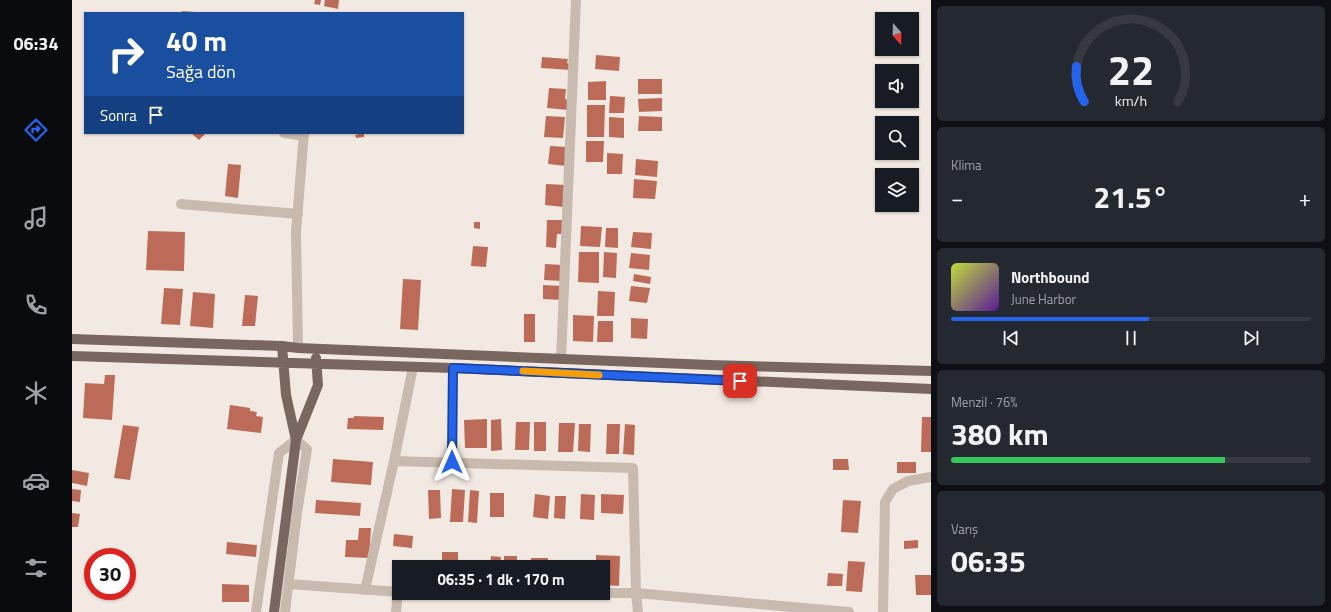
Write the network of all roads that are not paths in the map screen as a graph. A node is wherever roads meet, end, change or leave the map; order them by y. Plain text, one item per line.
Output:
1 (576, 0) edge
2 (304, 134) edge
3 (181, 204) dead end
4 (298, 214) junction
5 (72, 339) edge
6 (282, 346) junction
7 (298, 348) junction
8 (315, 349) junction
9 (72, 356) edge
10 (561, 359) junction
11 (283, 363) junction
12 (317, 364) junction
13 (413, 367) junction
14 (453, 368) junction
15 (931, 371) edge
16 (931, 389) edge
17 (296, 440) junction
18 (394, 461) junction
19 (452, 462) junction
20 (931, 477) edge
21 (289, 584) junction
22 (365, 590) junction
23 (392, 592) edge
24 (610, 594) edge
25 (636, 594) junction
26 (397, 600) edge
27 (256, 612) edge
28 (274, 612) edge
29 (285, 612) edge
30 (396, 612) edge
31 (638, 612) edge
32 (849, 612) edge
33 (883, 612) edge

1 - 10 street
2 - 4 street
3 - 4 street
4 - 7 street
5 - 6 main road
6 - 7 main road
6 - 11 main road
7 - 8 main road
8 - 10 main road
8 - 12 main road
9 - 11 main road
10 - 15 main road
11 - 12 main road
11 - 17 main road
12 - 13 main road
12 - 17 main road
13 - 14 main road
13 - 18 street
14 - 16 main road
14 - 19 street
17 - 21 street
17 - 27 street
17 - 28 main road
18 - 19 street
18 - 22 street
19 - 25 street
20 - 33 street
21 - 22 street
21 - 29 street
22 - 23 street
24 - 25 street
25 - 31 street
25 - 32 street
26 - 30 street

